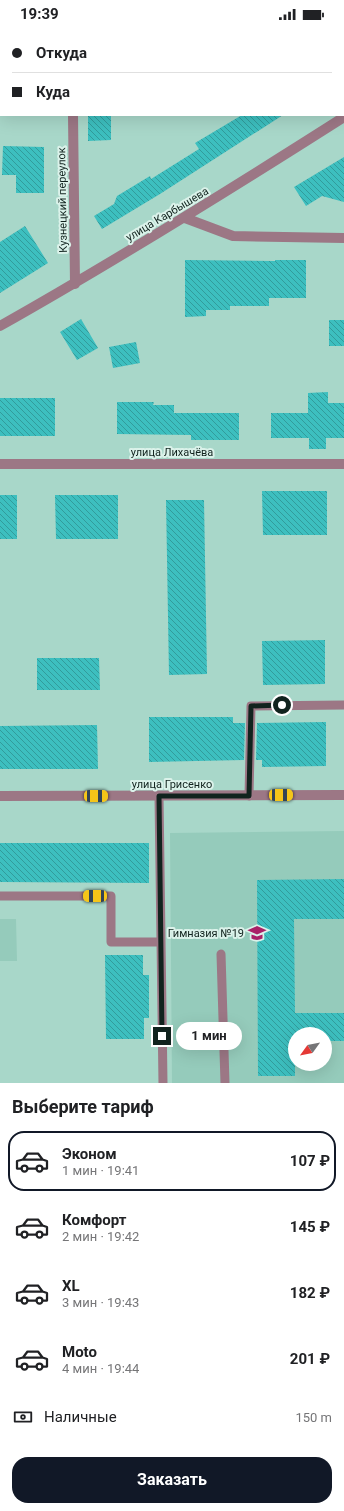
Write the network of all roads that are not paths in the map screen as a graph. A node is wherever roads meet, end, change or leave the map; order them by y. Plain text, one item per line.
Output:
1 (73, 116) edge
2 (344, 117) edge
3 (185, 218) junction
4 (344, 238) edge
5 (75, 284) junction
6 (0, 326) edge
7 (0, 464) edge
8 (344, 464) edge
9 (344, 705) edge
10 (344, 795) edge
11 (0, 796) edge
12 (159, 796) junction
13 (249, 796) junction
14 (0, 896) edge
15 (161, 942) junction
16 (221, 954) dead end
17 (163, 1083) edge
18 (225, 1083) edge

1 - 5 street, Кузнецкий переулок
2 - 3 street, улица Карбышева
3 - 4 street
3 - 5 street, улица Карбышева
5 - 6 street, улица Карбышева
7 - 8 street, улица Лихачёва
9 - 13 lane
10 - 13 street, улица Грисенко
11 - 12 street, улица Грисенко
12 - 13 street, улица Грисенко
12 - 15 lane
14 - 15 lane
15 - 17 lane
16 - 18 lane

